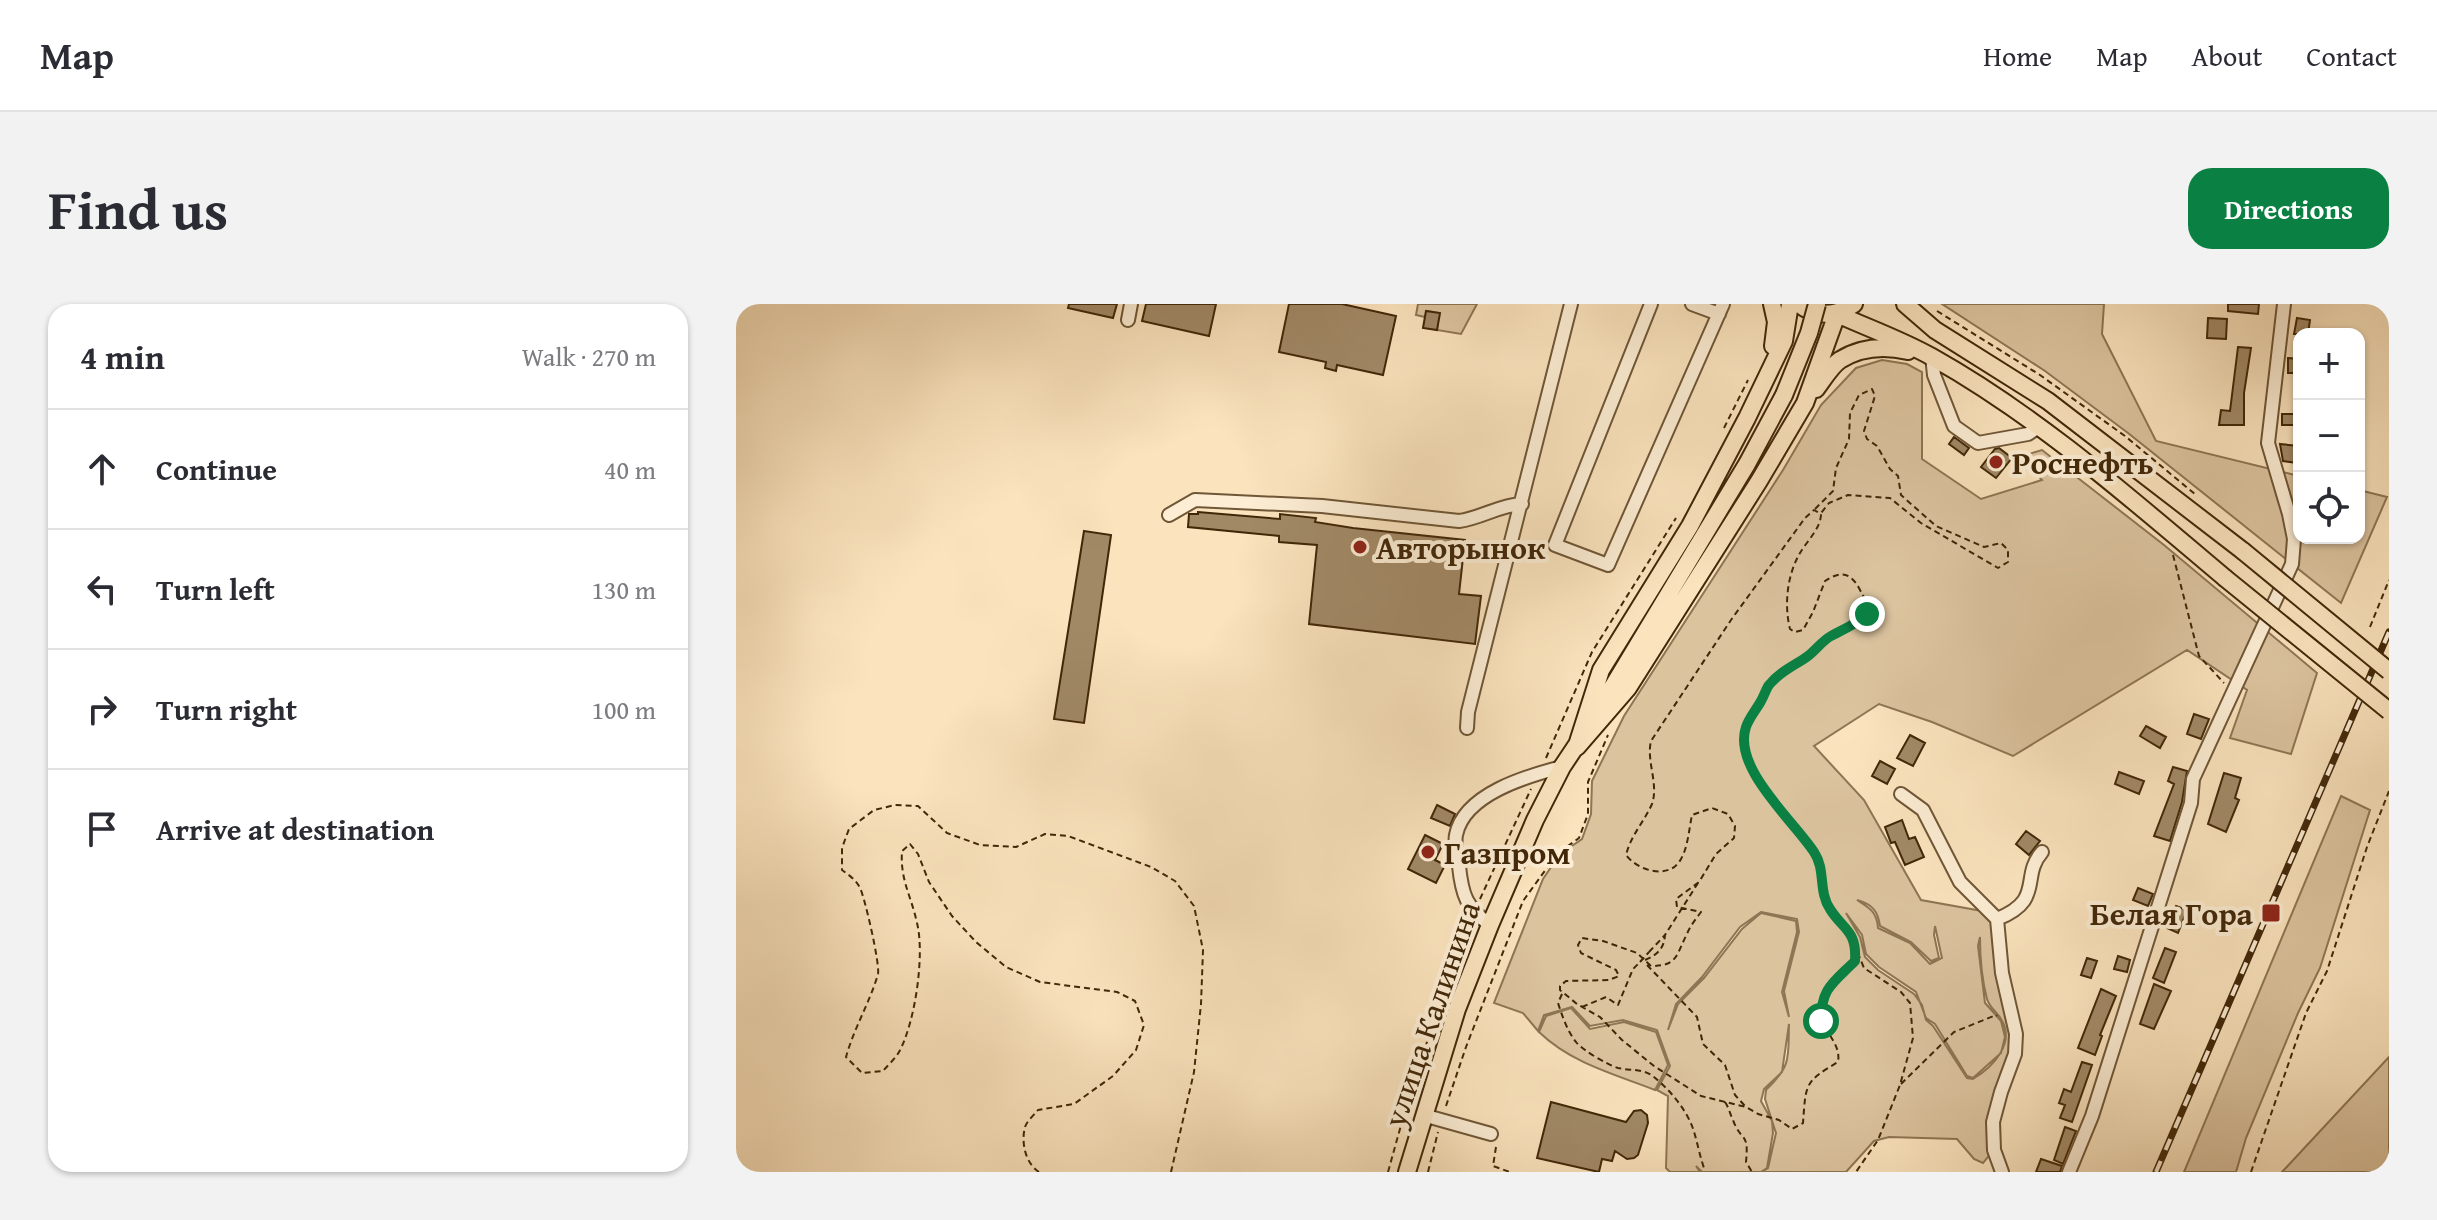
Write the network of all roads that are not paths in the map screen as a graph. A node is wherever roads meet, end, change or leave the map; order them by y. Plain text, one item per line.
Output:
1 (1131, 304) edge
2 (1571, 304) edge
3 (1651, 304) edge
4 (1692, 304) edge
5 (1772, 304) edge
6 (1790, 304) edge
7 (1799, 304) edge
8 (1817, 304) edge
9 (1854, 304) edge
10 (1905, 304) edge
11 (2284, 304) edge
12 (1721, 309) edge
13 (1837, 314) junction
14 (1128, 320) dead end
15 (1932, 356) junction
16 (1805, 403) junction
17 (1747, 418) junction
18 (2040, 426) junction
19 (1522, 504) junction
20 (1169, 515) dead end
21 (2389, 671) edge
22 (2389, 711) edge
23 (1467, 728) dead end
24 (1577, 747) junction
25 (1562, 767) junction
26 (1901, 794) dead end
27 (2042, 852) dead end
28 (1997, 919) junction
29 (1490, 925) junction
30 (1423, 1115) junction
31 (1491, 1134) dead end
32 (1407, 1172) edge
33 (2002, 1172) edge
34 (2069, 1172) edge

1 - 14 street
2 - 19 street
3 - 12 street
4 - 12 street
5 - 17 main road
6 - 17 main road
7 - 13 main road
8 - 24 main road, bridge
9 - 13 main road
10 - 21 main road, bridge
11 - 34 street
13 - 15 main road
13 - 16 main road
15 - 16 main road
15 - 18 main road
15 - 18 street
16 - 24 main road
17 - 24 main road
18 - 22 main road, bridge
19 - 20 street
19 - 23 street
24 - 25 main road, улица Калинина
25 - 29 main road, улица Калинина
25 - 29 street
26 - 28 street
27 - 28 street
28 - 33 street
29 - 30 main road, улица Калинина
30 - 31 street
30 - 32 main road, улица Калинина

